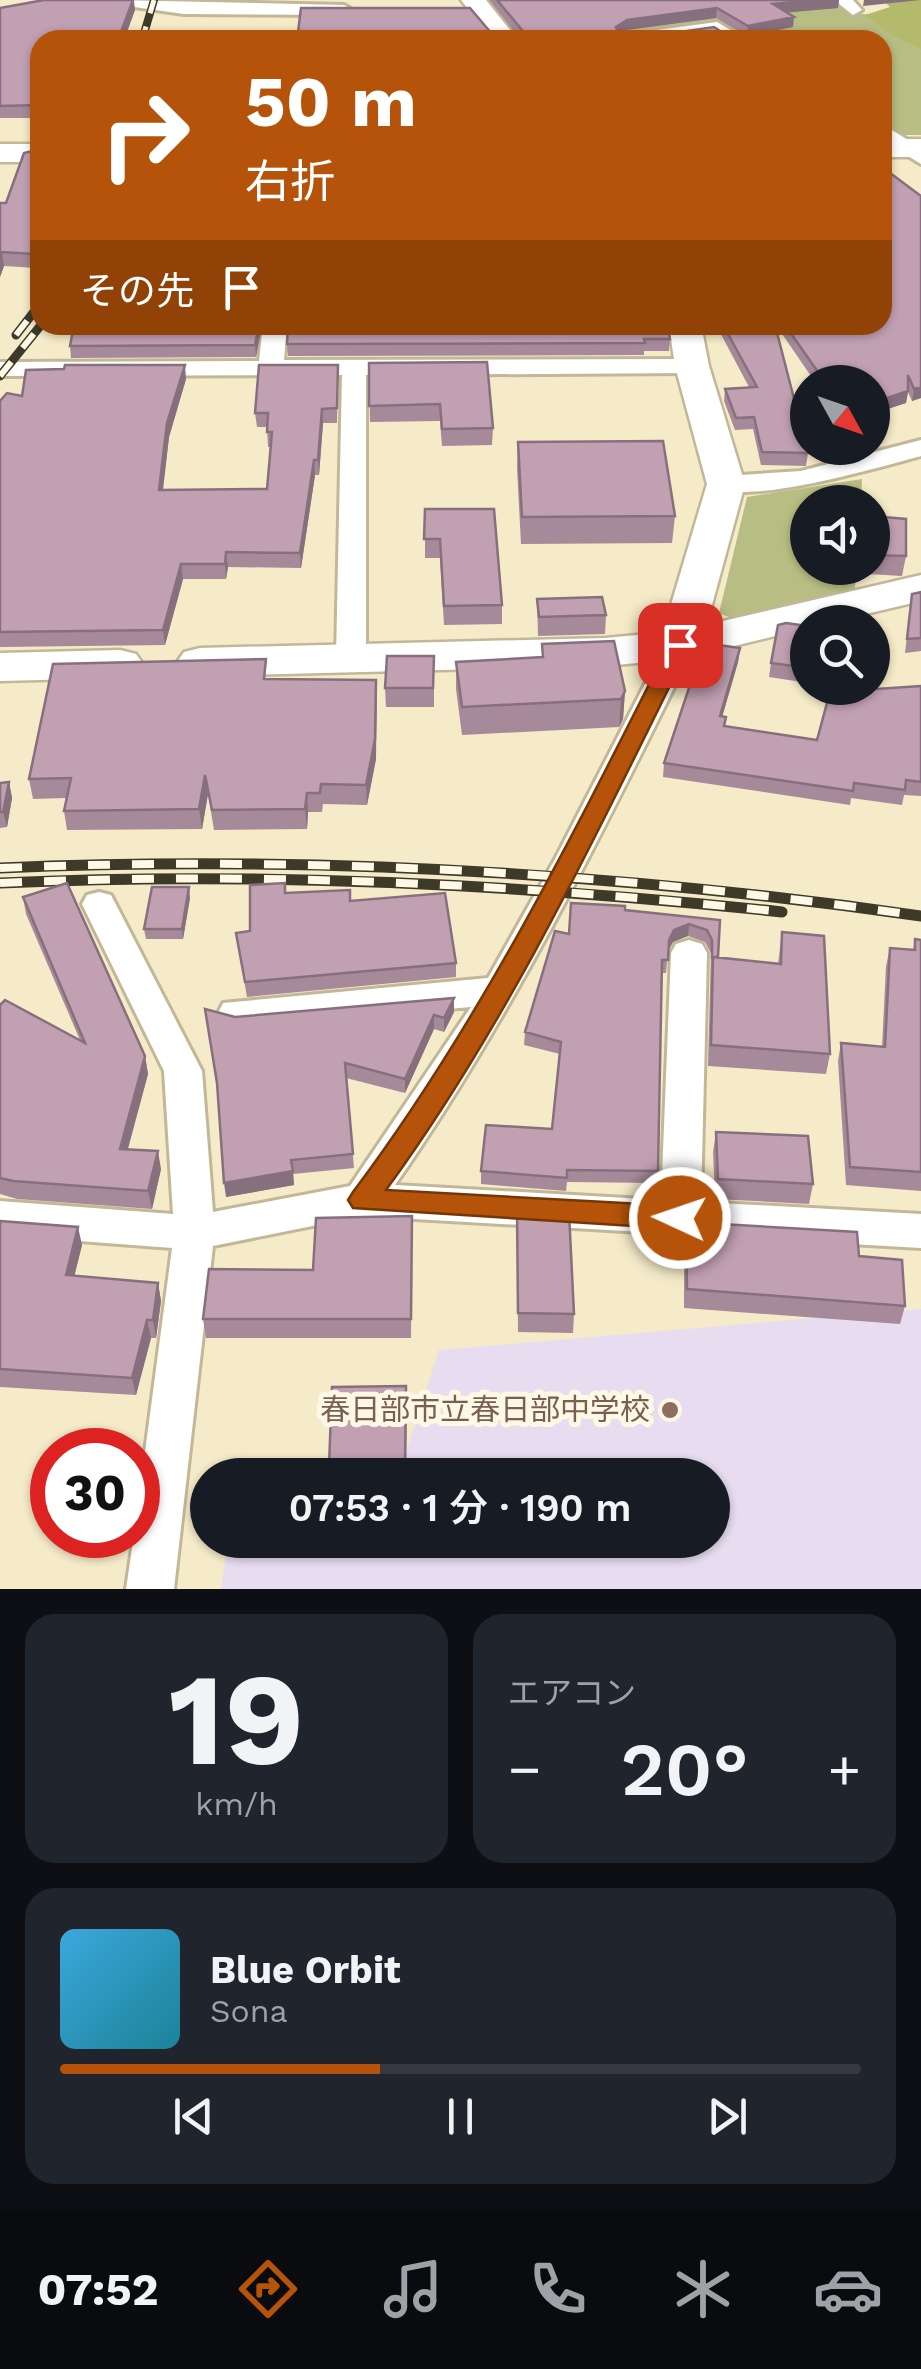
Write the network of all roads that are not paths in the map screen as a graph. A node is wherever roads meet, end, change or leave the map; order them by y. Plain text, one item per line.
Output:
1 (130, 1) edge
2 (186, 4) edge
3 (255, 5) edge
4 (471, 6) edge
5 (367, 10) edge
6 (495, 30) edge
7 (696, 30) edge
8 (722, 30) edge
9 (0, 153) edge
10 (30, 153) edge
11 (274, 335) edge
12 (687, 335) edge
13 (692, 366) junction
14 (271, 368) junction
15 (354, 368) junction
16 (0, 369) edge
17 (921, 448) edge
18 (726, 484) junction
19 (921, 588) edge
20 (680, 645) junction
21 (351, 658) junction
22 (0, 668) edge
23 (99, 904) dead end
24 (689, 953) dead end
25 (498, 991) junction
26 (236, 1013) edge
27 (362, 1200) junction
28 (0, 1218) edge
29 (680, 1218) junction
30 (921, 1231) edge
31 (194, 1232) junction
32 (150, 1589) edge

1 - 2 street
2 - 3 street
3 - 5 street
4 - 6 street
7 - 8 street
9 - 10 street
11 - 14 street
12 - 13 street
13 - 15 street
13 - 18 street
14 - 15 street
14 - 16 street
15 - 21 street
17 - 18 street
18 - 20 street
19 - 20 main road
20 - 21 main road
20 - 25 street
21 - 22 main road
23 - 31 street
24 - 29 street
25 - 26 street
25 - 27 street
27 - 29 street
27 - 31 street
28 - 31 street
29 - 30 street
31 - 32 street

